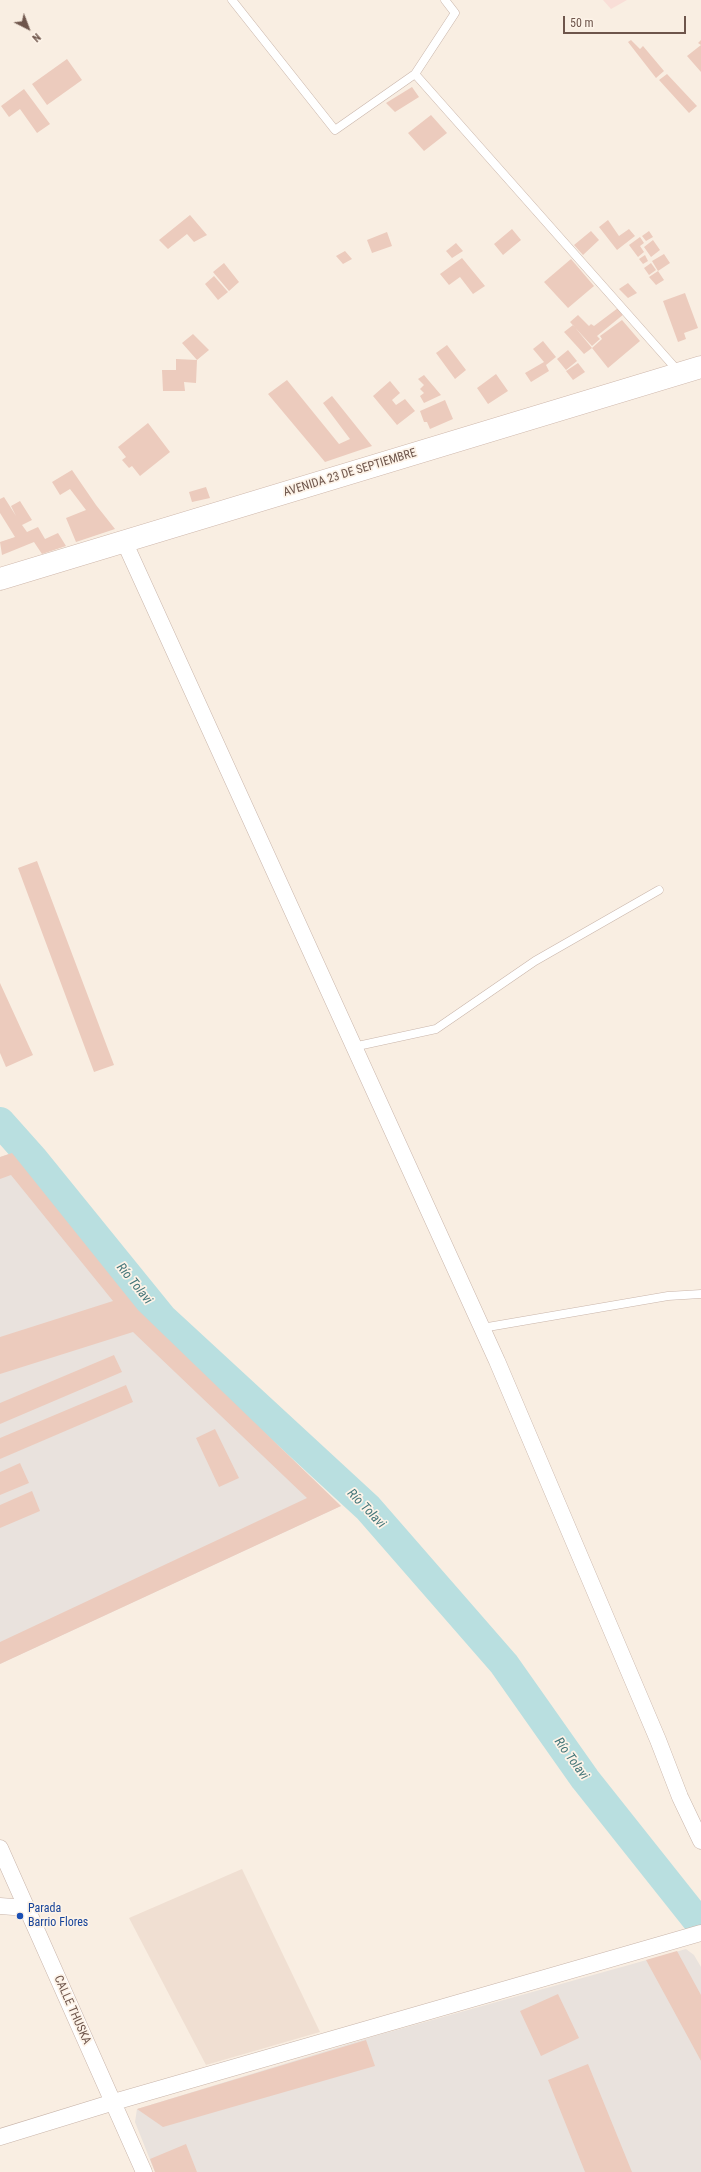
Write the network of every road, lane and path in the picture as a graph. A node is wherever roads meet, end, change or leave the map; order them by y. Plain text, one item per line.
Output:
1 (232, 0) edge
2 (445, 0) edge
3 (415, 74) junction
4 (701, 367) edge
5 (681, 374) junction
6 (124, 541) junction
7 (1, 576) edge
8 (659, 890) dead end
9 (353, 1047) junction
10 (701, 1294) edge
11 (482, 1328) junction
12 (701, 1841) edge
13 (0, 1848) edge
14 (0, 1906) edge
15 (26, 1908) junction
16 (698, 1938) edge
17 (114, 2102) junction
18 (0, 2137) edge
19 (144, 2172) edge

1 - 3 lane
2 - 3 lane
3 - 5 lane
4 - 5 main road, AVENIDA 23 DE SEPTIEMBRE
5 - 6 main road, AVENIDA 23 DE SEPTIEMBRE
6 - 7 main road, AVENIDA 23 DE SEPTIEMBRE
6 - 9 street
8 - 9 lane
9 - 11 street
10 - 11 lane
11 - 12 street
13 - 15 street, CALLE THUSKA
14 - 15 street
15 - 17 street, CALLE THUSKA
16 - 17 street
17 - 18 street
17 - 19 street, CALLE THUSKA

